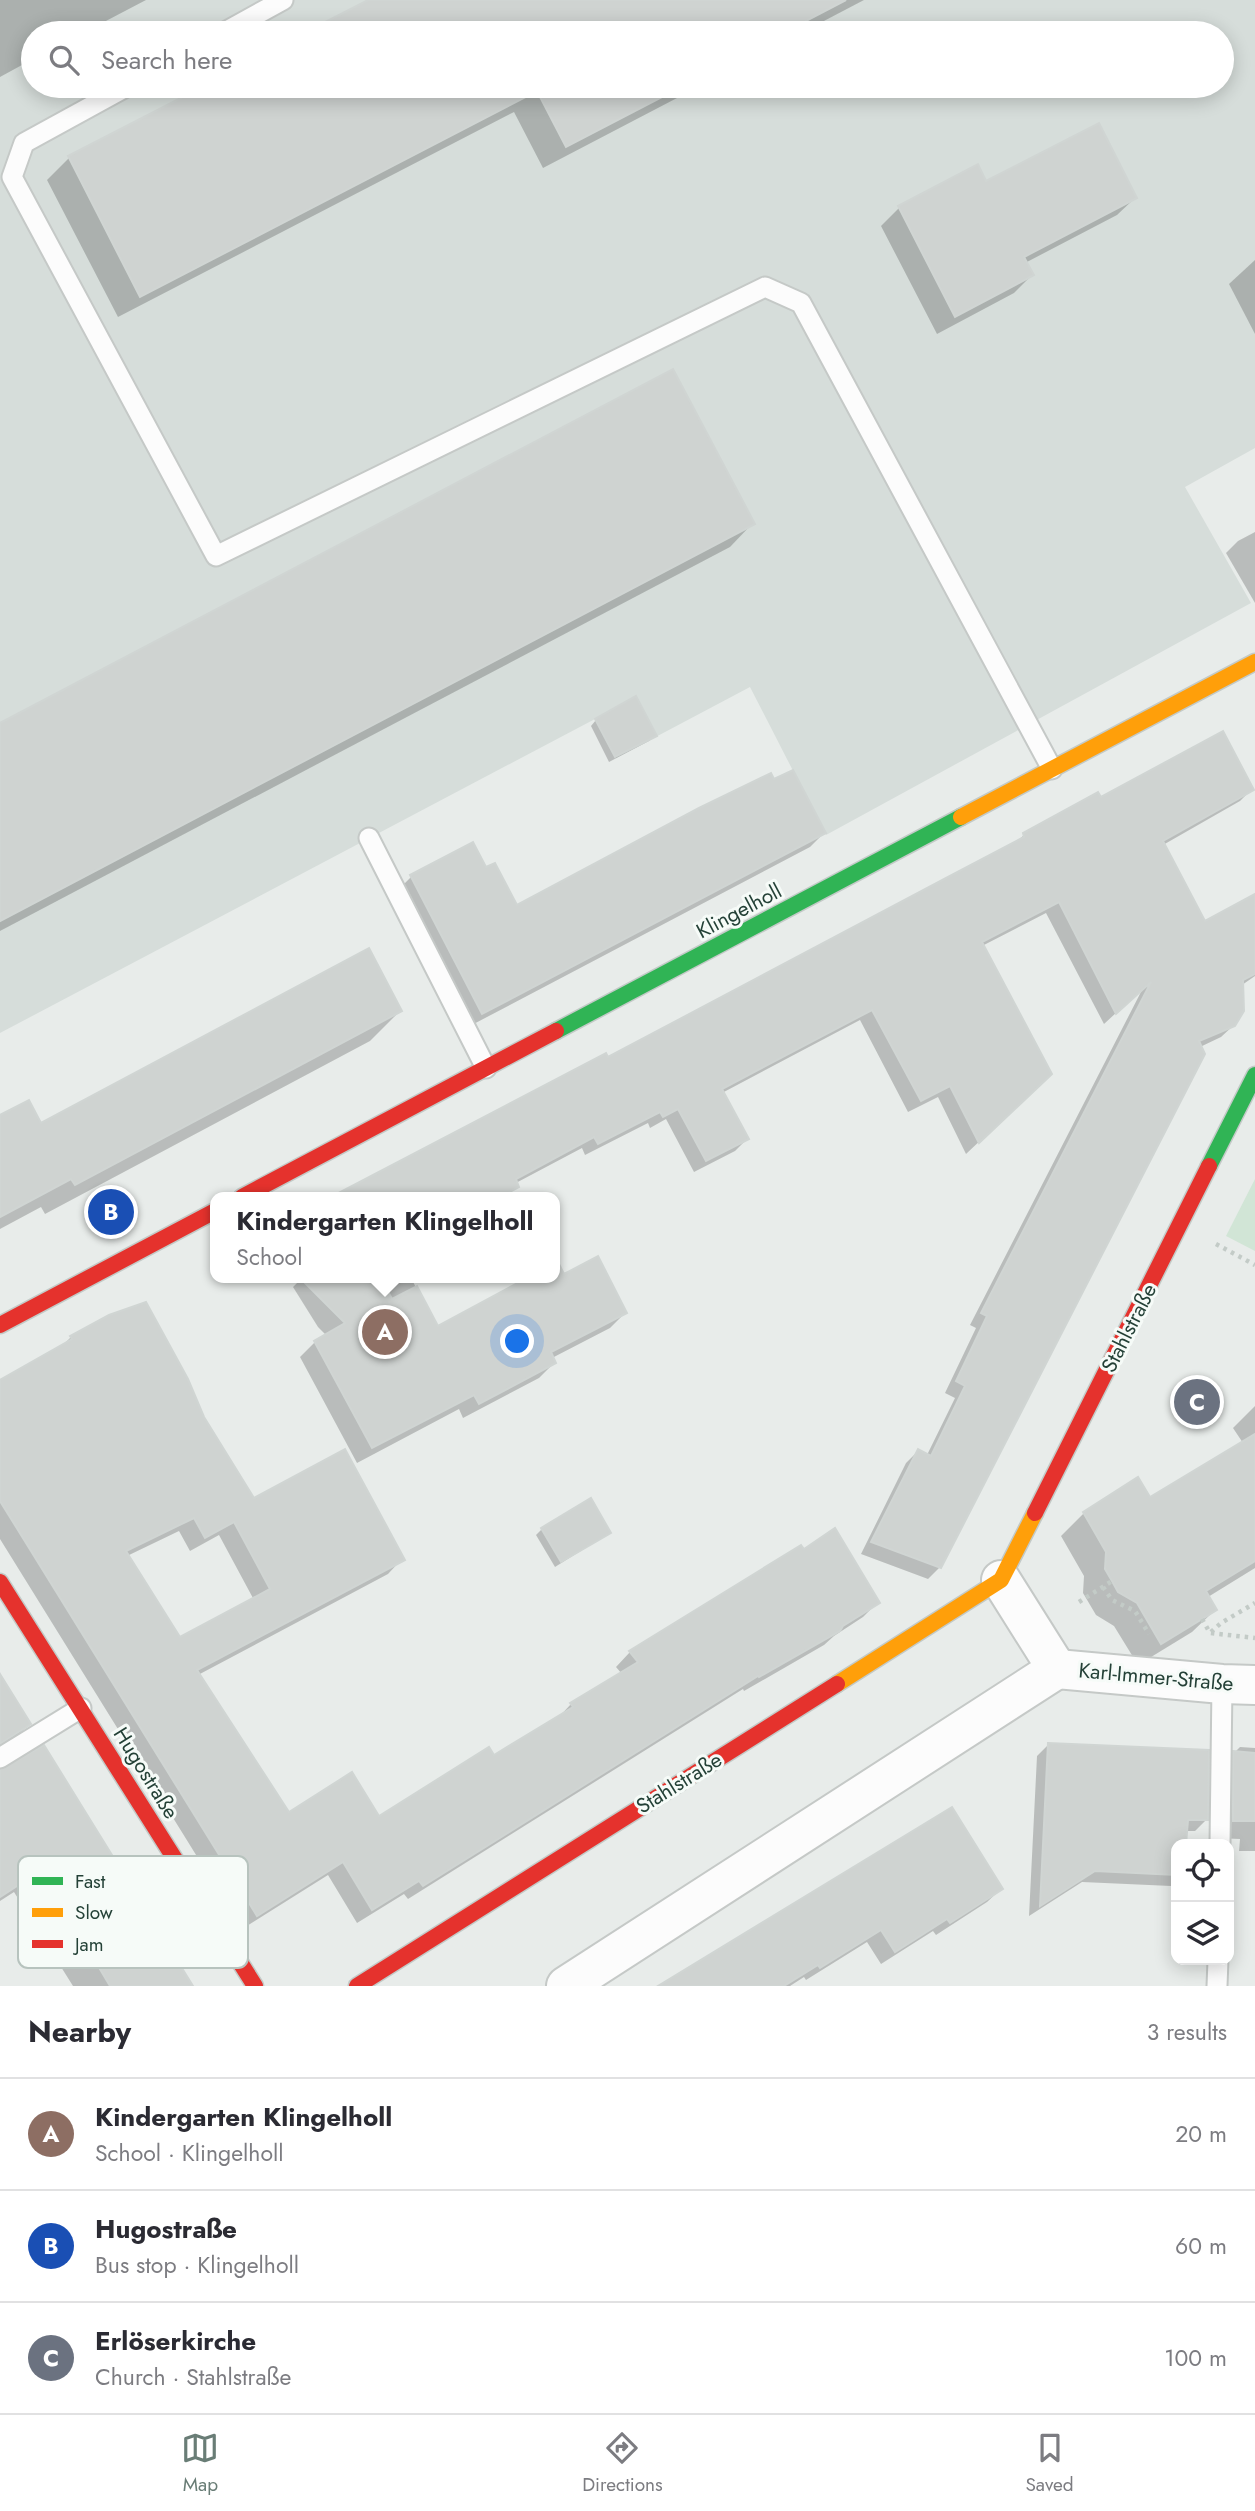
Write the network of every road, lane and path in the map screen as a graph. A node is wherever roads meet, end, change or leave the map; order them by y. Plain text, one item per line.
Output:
1 (283, 0) edge
2 (245, 21) edge
3 (106, 98) edge
4 (1255, 662) edge
5 (1052, 769) junction
6 (369, 838) dead end
7 (486, 1068) junction
8 (1255, 1075) edge
9 (251, 1192) edge
10 (210, 1214) edge
11 (0, 1325) edge
12 (1001, 1580) junction
13 (1112, 1581) dead end
14 (0, 1582) edge
15 (1103, 1587) junction
16 (1079, 1602) dead end
17 (1255, 1603) edge
18 (1202, 1619) dead end
19 (1210, 1633) junction
20 (1255, 1638) edge
21 (1154, 1643) dead end
22 (1057, 1669) junction
23 (1239, 1684) edge
24 (81, 1708) junction
25 (0, 1758) edge
26 (1221, 1839) edge
27 (174, 1856) edge
28 (1217, 1965) edge
29 (244, 1968) edge
30 (255, 1986) edge
31 (358, 1986) edge
32 (566, 1986) edge
33 (1217, 1986) edge

1 - 2 lane
3 - 5 lane
4 - 5 street, Klingelholl
5 - 7 street, Klingelholl
6 - 7 lane
7 - 9 street, Klingelholl
8 - 12 street, Stahlstraße
10 - 11 street
12 - 22 street
12 - 31 street, Stahlstraße
13 - 15 path
14 - 24 street, Hugostraße
15 - 16 path
15 - 21 path
17 - 19 path
18 - 19 path
19 - 20 path
22 - 23 street, Karl-Immer-Straße
22 - 32 street
23 - 26 lane
24 - 25 lane
24 - 27 street, Hugostraße
28 - 33 lane
29 - 30 street, Hugostraße

